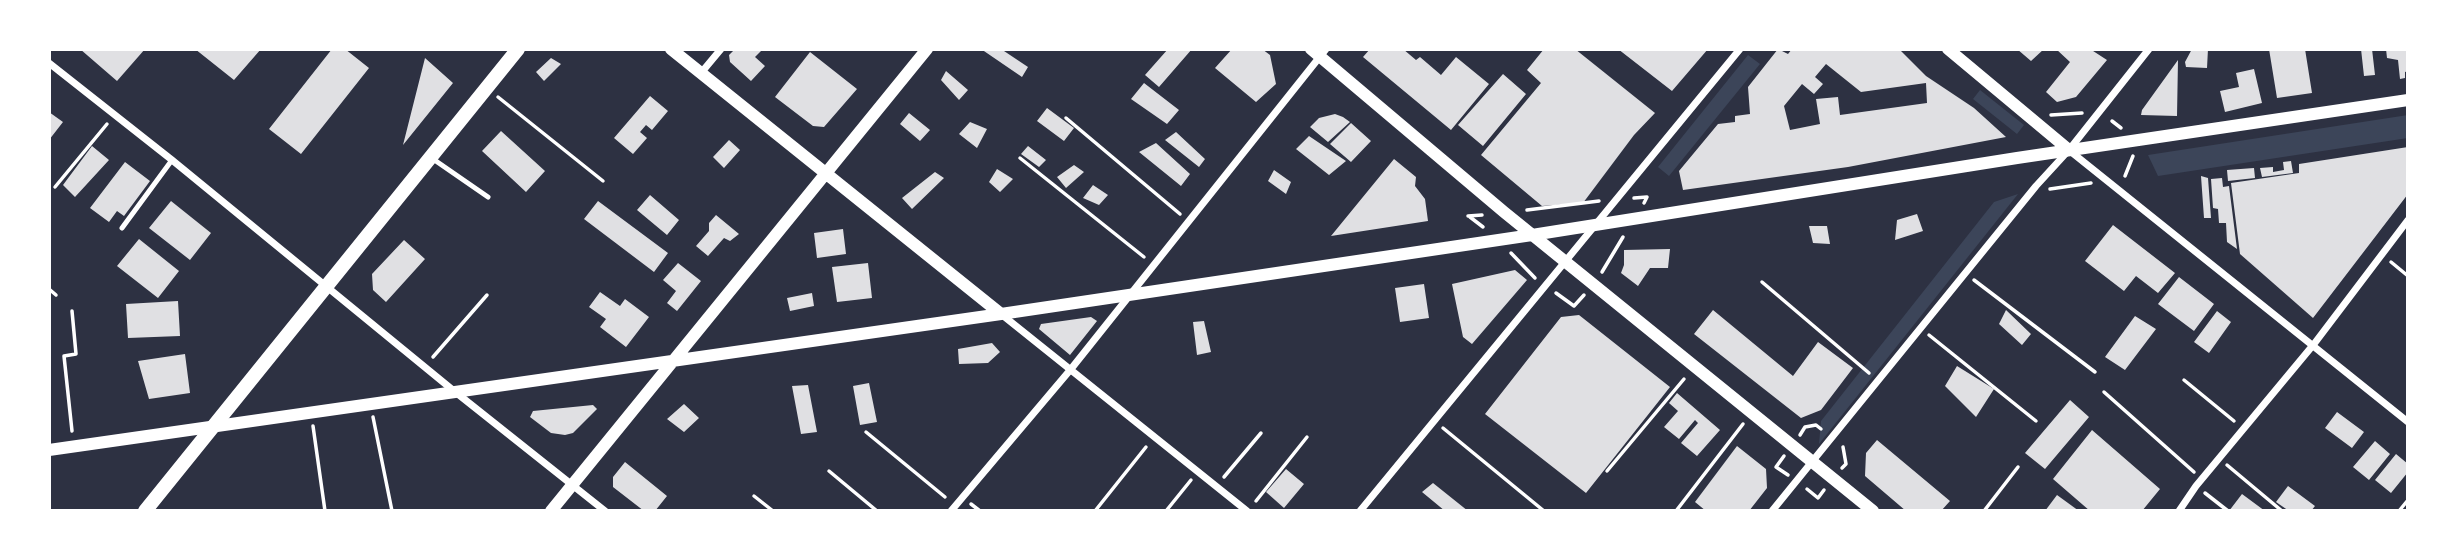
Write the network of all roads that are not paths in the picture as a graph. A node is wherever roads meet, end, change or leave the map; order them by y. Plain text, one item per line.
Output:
1 (518, 49) edge
2 (671, 49) edge
3 (721, 49) edge
4 (927, 49) edge
5 (1740, 49) edge
6 (1948, 49) edge
7 (2149, 49) edge
8 (1319, 51) edge
9 (49, 63) edge
10 (701, 73) junction
11 (2408, 100) edge
12 (2069, 150) junction
13 (431, 157) junction
14 (173, 160) junction
15 (827, 172) junction
16 (488, 197) dead end
17 (2408, 220) edge
18 (1597, 225) junction
19 (122, 228) dead end
20 (1532, 235) junction
21 (1564, 261) junction
22 (327, 286) junction
23 (1129, 294) junction
24 (1001, 314) junction
25 (2314, 344) junction
26 (673, 361) junction
27 (1071, 369) junction
28 (454, 391) junction
29 (2408, 422) edge
30 (212, 427) junction
31 (49, 450) edge
32 (1813, 461) junction
33 (573, 485) junction
34 (953, 508) edge
35 (145, 511) edge
36 (551, 511) edge
37 (605, 511) edge
38 (1247, 511) edge
39 (1360, 511) edge
40 (1772, 511) edge
41 (1873, 511) edge
42 (2179, 511) edge

1 - 13 main road
2 - 10 street
3 - 10 street
4 - 15 street
5 - 18 street
6 - 12 street
7 - 12 street
8 - 20 street
8 - 23 street
9 - 14 street
10 - 15 street
11 - 12 street
12 - 18 street
12 - 25 street
12 - 32 street
13 - 16 lane
13 - 22 main road
14 - 19 lane
14 - 22 street
15 - 24 street
15 - 26 street
17 - 25 street
18 - 20 street
18 - 21 street
20 - 21 street
20 - 23 street
21 - 32 street
21 - 39 street
22 - 28 street
22 - 30 main road
23 - 24 street
23 - 27 street
24 - 26 street
24 - 27 street
25 - 29 street
25 - 42 street
26 - 28 street
26 - 33 street
27 - 34 street
27 - 38 street
28 - 30 street
28 - 33 street
30 - 31 street
30 - 35 main road
32 - 40 street
32 - 41 street
33 - 36 street
33 - 37 street

